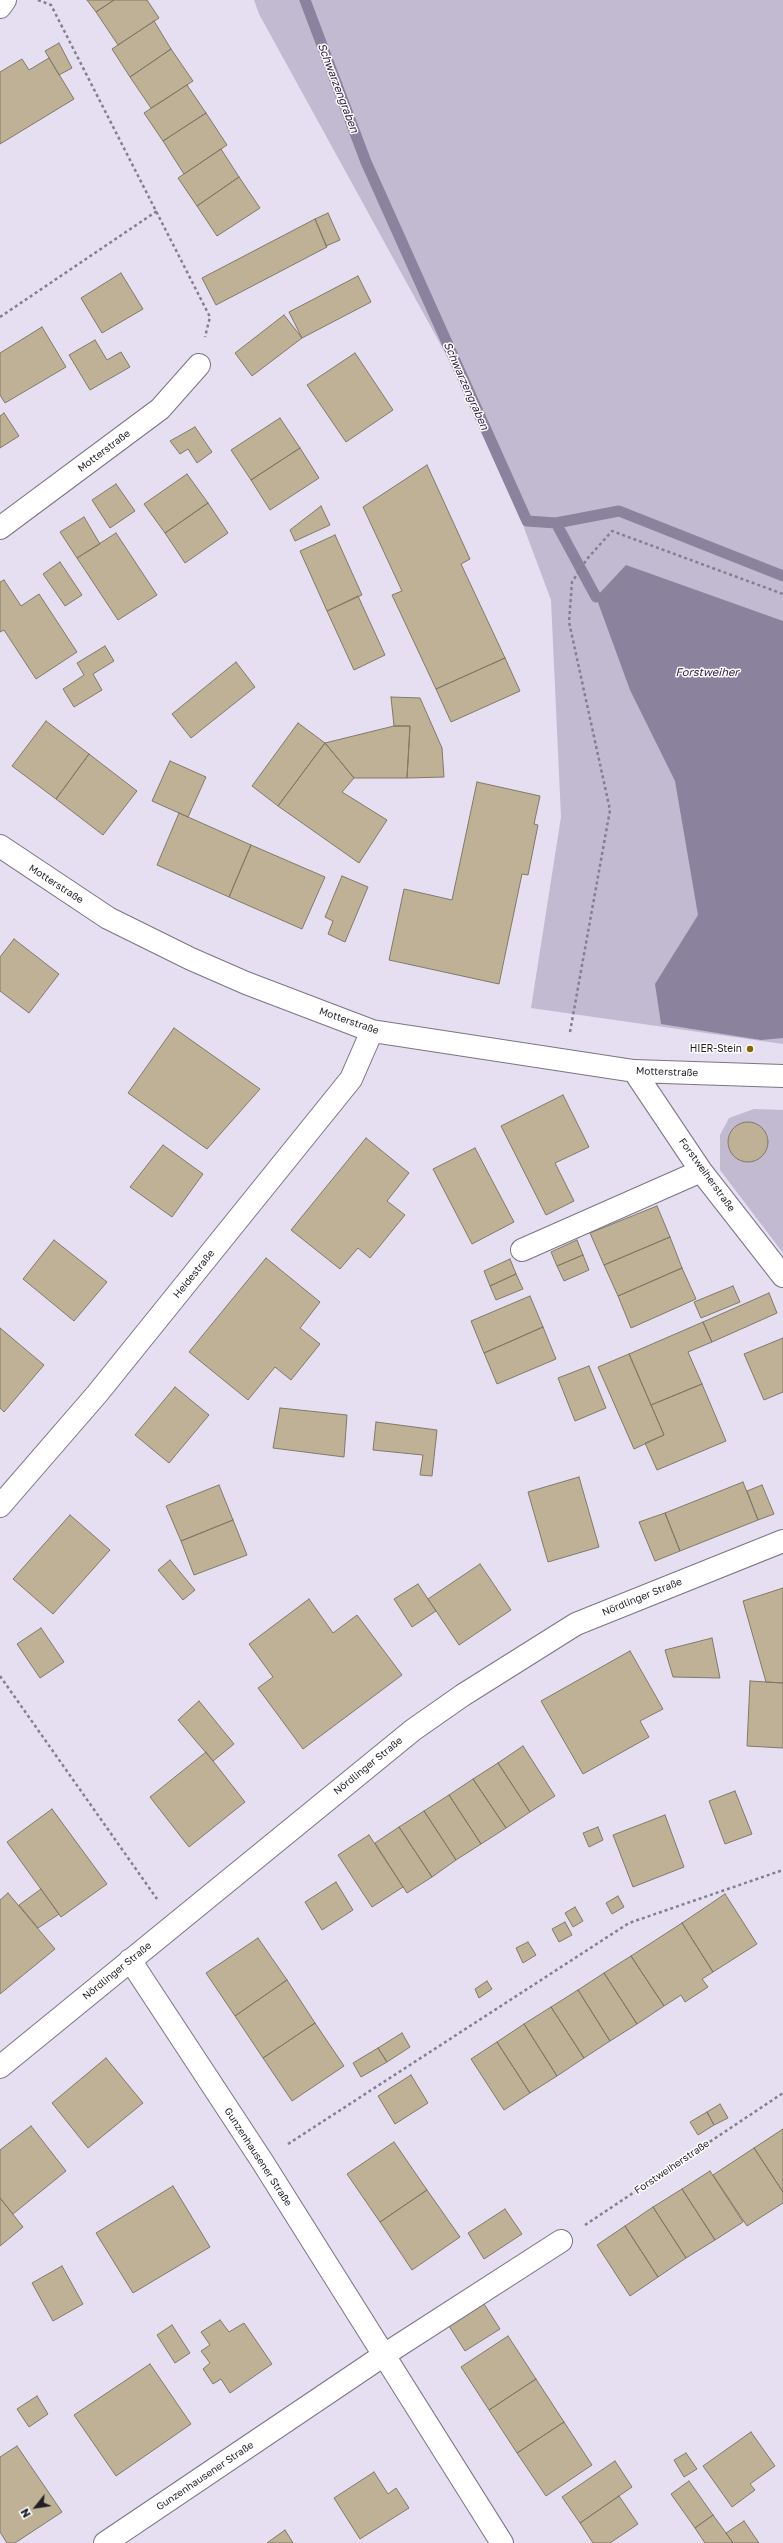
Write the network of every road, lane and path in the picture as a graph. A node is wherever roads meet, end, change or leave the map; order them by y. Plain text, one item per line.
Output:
1 (5, 0) edge
2 (38, 0) edge
3 (0, 7) edge
4 (156, 211) junction
5 (0, 317) edge
6 (199, 365) joint
7 (0, 528) edge
8 (783, 594) edge
9 (0, 846) edge
10 (372, 1031) junction
11 (565, 1060) junction
12 (634, 1071) junction
13 (783, 1076) edge
14 (702, 1171) junction
15 (522, 1250) dead end
16 (783, 1276) edge
17 (0, 1506) edge
18 (783, 1541) edge
19 (0, 1676) edge
20 (783, 1870) edge
21 (175, 1924) junction
22 (130, 1960) junction
23 (0, 2067) edge
24 (783, 2093) edge
25 (262, 2161) junction
26 (561, 2241) joint
27 (384, 2355) junction
28 (105, 2543) edge
29 (502, 2543) edge

1 - 3 street
2 - 4 path
4 - 5 path
4 - 6 path
6 - 7 street, Motterstraße
8 - 11 path
9 - 10 street, Motterstraße
10 - 11 street, Motterstraße
10 - 17 street, Heidestraße
11 - 12 street, Motterstraße
12 - 13 street, Motterstraße
12 - 14 street, Forstweiherstraße
14 - 15 street
14 - 16 street, Forstweiherstraße
18 - 21 street, Nördlinger Straße
19 - 21 path
20 - 25 path
21 - 22 street, Nördlinger Straße
22 - 23 street, Nördlinger Straße
22 - 25 street, Gunzenhausener Straße
24 - 26 path, Forstweiherstraße
25 - 27 street, Gunzenhausener Straße
26 - 27 street, Gunzenhausener Straße
27 - 28 street, Gunzenhausener Straße
27 - 29 street, Gunzenhausener Straße

